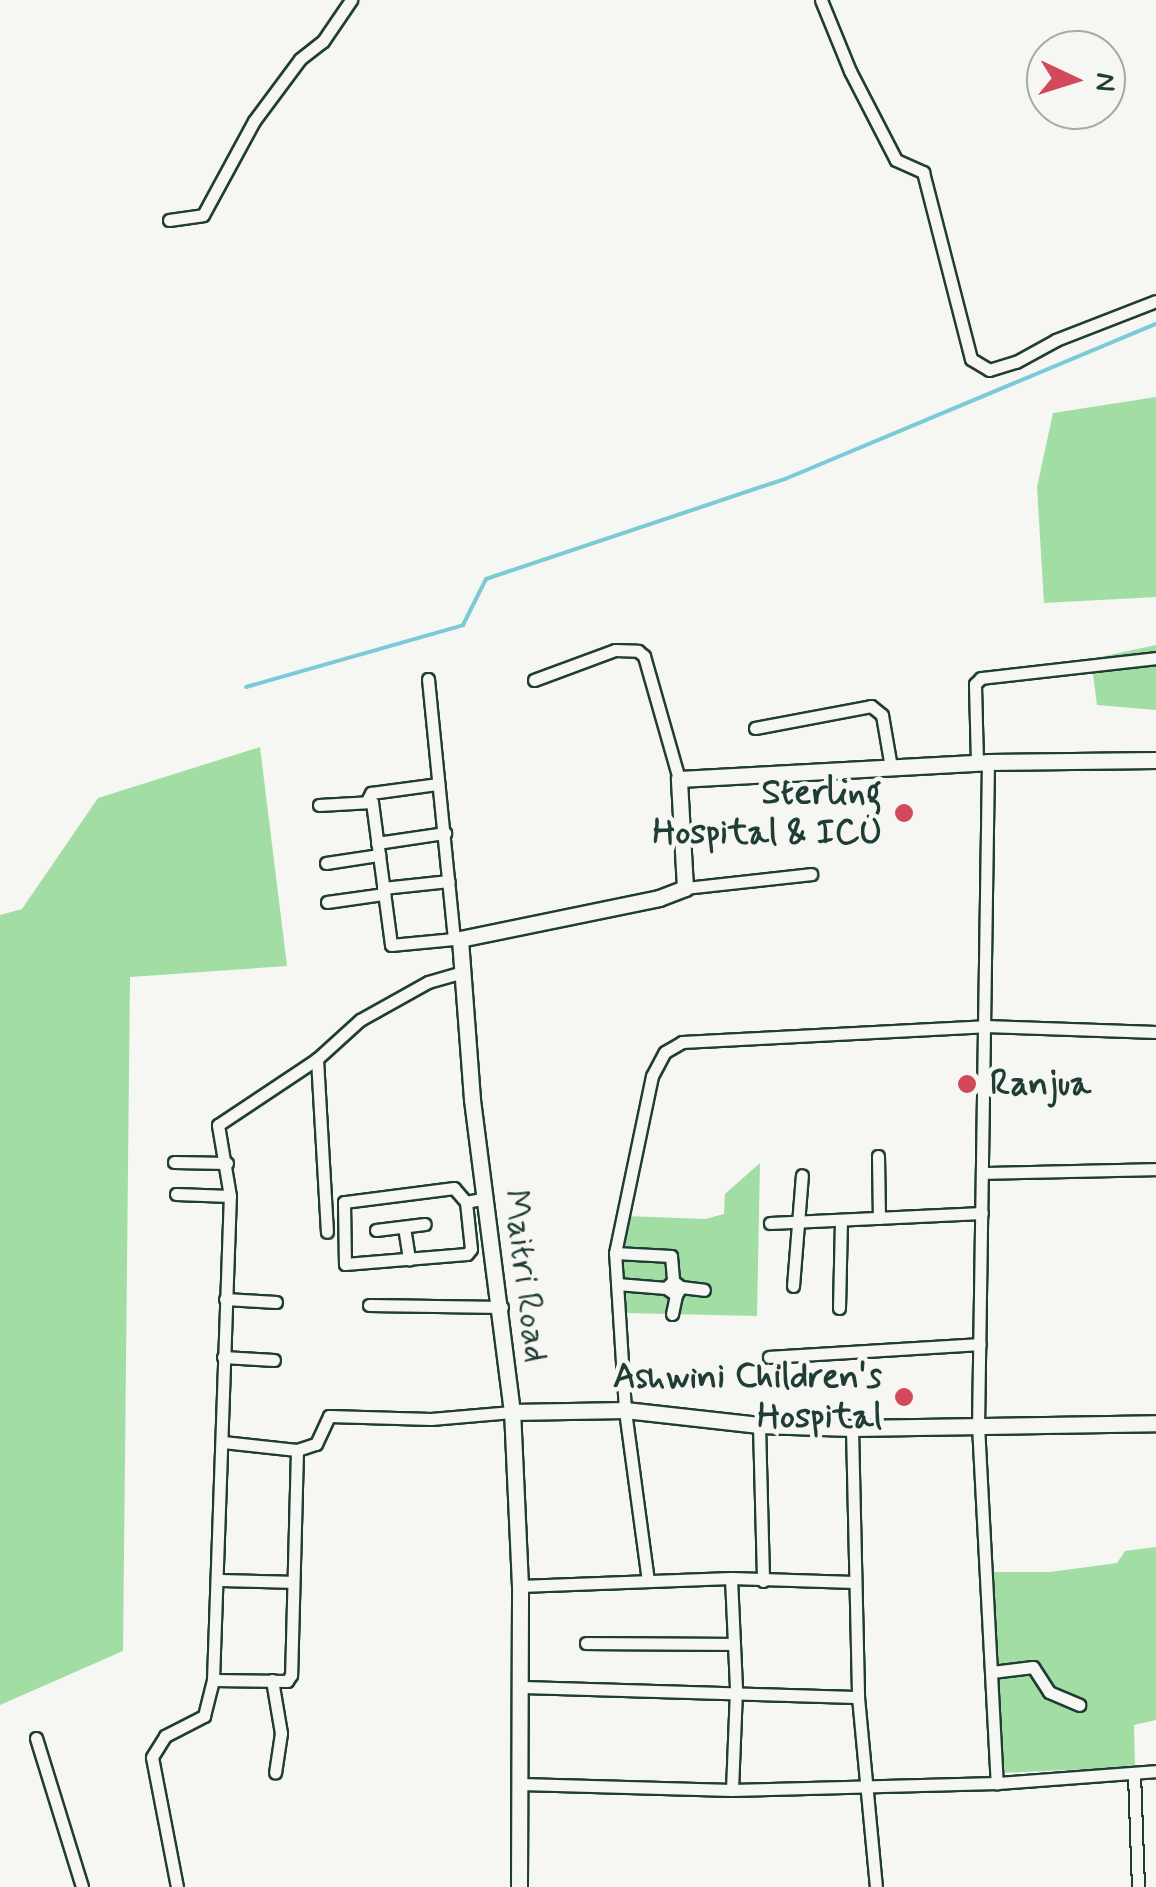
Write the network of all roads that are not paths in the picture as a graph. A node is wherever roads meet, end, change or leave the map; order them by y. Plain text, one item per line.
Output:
1 (351, 0) edge
2 (821, 0) edge
3 (169, 220) dead end
4 (1156, 300) edge
5 (1156, 658) edge
6 (428, 680) dead end
7 (534, 680) dead end
8 (755, 728) dead end
9 (1156, 760) edge
10 (983, 762) junction
11 (891, 767) junction
12 (679, 779) junction
13 (438, 784) junction
14 (368, 799) junction
15 (320, 805) dead end
16 (445, 833) junction
17 (378, 849) junction
18 (326, 863) dead end
19 (811, 874) dead end
20 (449, 881) junction
21 (685, 888) junction
22 (383, 891) junction
23 (327, 902) dead end
24 (457, 939) junction
25 (462, 972) junction
26 (985, 1026) junction
27 (1156, 1032) edge
28 (317, 1059) junction
29 (878, 1156) dead end
30 (174, 1162) dead end
31 (227, 1163) junction
32 (1156, 1170) edge
33 (982, 1174) junction
34 (802, 1175) dead end
35 (176, 1194) dead end
36 (230, 1196) junction
37 (486, 1198) junction
38 (466, 1202) junction
39 (982, 1213) junction
40 (879, 1218) junction
41 (841, 1220) junction
42 (798, 1222) junction
43 (770, 1223) dead end
44 (425, 1224) dead end
45 (404, 1227) junction
46 (376, 1230) dead end
47 (327, 1232) dead end
48 (615, 1253) junction
49 (409, 1260) junction
50 (617, 1284) junction
51 (792, 1286) dead end
52 (674, 1288) junction
53 (704, 1290) dead end
54 (225, 1299) junction
55 (276, 1302) dead end
56 (369, 1306) dead end
57 (502, 1308) junction
58 (839, 1308) dead end
59 (672, 1314) dead end
60 (980, 1344) junction
61 (768, 1357) dead end
62 (223, 1358) junction
63 (274, 1360) dead end
64 (625, 1410) junction
65 (512, 1412) junction
66 (1156, 1424) edge
67 (759, 1425) junction
68 (978, 1425) junction
69 (852, 1428) junction
70 (223, 1442) junction
71 (296, 1450) junction
72 (732, 1578) junction
73 (218, 1580) junction
74 (648, 1581) junction
75 (763, 1581) junction
76 (292, 1582) junction
77 (854, 1582) junction
78 (520, 1586) junction
79 (586, 1643) dead end
80 (734, 1644) junction
81 (992, 1672) junction
82 (213, 1680) junction
83 (272, 1680) junction
84 (520, 1687) junction
85 (736, 1690) junction
86 (858, 1697) junction
87 (1079, 1705) dead end
88 (36, 1738) dead end
89 (1156, 1771) edge
90 (275, 1773) dead end
91 (1134, 1773) junction
92 (997, 1783) junction
93 (520, 1784) junction
94 (867, 1788) junction
95 (732, 1790) junction
96 (82, 1887) edge
97 (177, 1887) edge
98 (518, 1887) edge
99 (876, 1887) edge
100 (1138, 1887) edge

1 - 3 street
2 - 4 street
5 - 10 street
6 - 13 street, Maitri Road
7 - 12 street
8 - 11 street
9 - 10 street
10 - 11 street
10 - 26 street
11 - 12 street
12 - 21 street
13 - 14 street
13 - 16 street, Maitri Road
14 - 15 street
14 - 17 street
16 - 17 street
16 - 20 street, Maitri Road
17 - 18 street
17 - 22 street
19 - 21 street
20 - 22 street
20 - 24 street, Maitri Road
21 - 24 street
22 - 23 street
22 - 24 street
24 - 25 street, Maitri Road
25 - 28 street
25 - 37 street, Maitri Road
26 - 27 street
26 - 33 street
26 - 48 street
28 - 31 street
28 - 47 street
29 - 40 street
30 - 31 street
31 - 36 street
32 - 33 street
33 - 39 street
34 - 42 street
35 - 36 street
36 - 54 street
37 - 38 street
37 - 57 street, Maitri Road
38 - 49 street
38 - 49 street
39 - 40 street
39 - 60 street
40 - 41 street
41 - 42 street
41 - 58 street
42 - 43 street
42 - 51 street
44 - 45 street
45 - 46 street
45 - 49 street
48 - 50 street
48 - 52 street
50 - 52 street
50 - 64 street
52 - 53 street
52 - 59 street
54 - 55 street
54 - 62 street
56 - 57 street
57 - 65 street, Maitri Road
60 - 61 street
60 - 68 street
62 - 63 street
62 - 70 street
64 - 65 street
64 - 67 street
64 - 74 street
65 - 71 street
65 - 78 street, Maitri Road
66 - 68 street
67 - 69 street
67 - 75 street
68 - 69 street
68 - 81 street
69 - 77 street
70 - 71 street
70 - 73 street
71 - 76 street
72 - 74 street
72 - 75 street
72 - 80 street
73 - 76 street
73 - 82 street
74 - 78 street
75 - 77 street
76 - 83 street
77 - 86 street
78 - 84 street, Maitri Road
79 - 80 street
80 - 85 street
81 - 87 street
81 - 92 street
82 - 83 street
82 - 97 street
83 - 90 street
84 - 85 street
84 - 93 street, Maitri Road
85 - 86 street
85 - 95 street
86 - 94 street
88 - 96 street
89 - 91 street
91 - 92 street
91 - 100 street
92 - 94 street
93 - 95 street
93 - 98 street, Maitri Road
94 - 95 street
94 - 99 street

